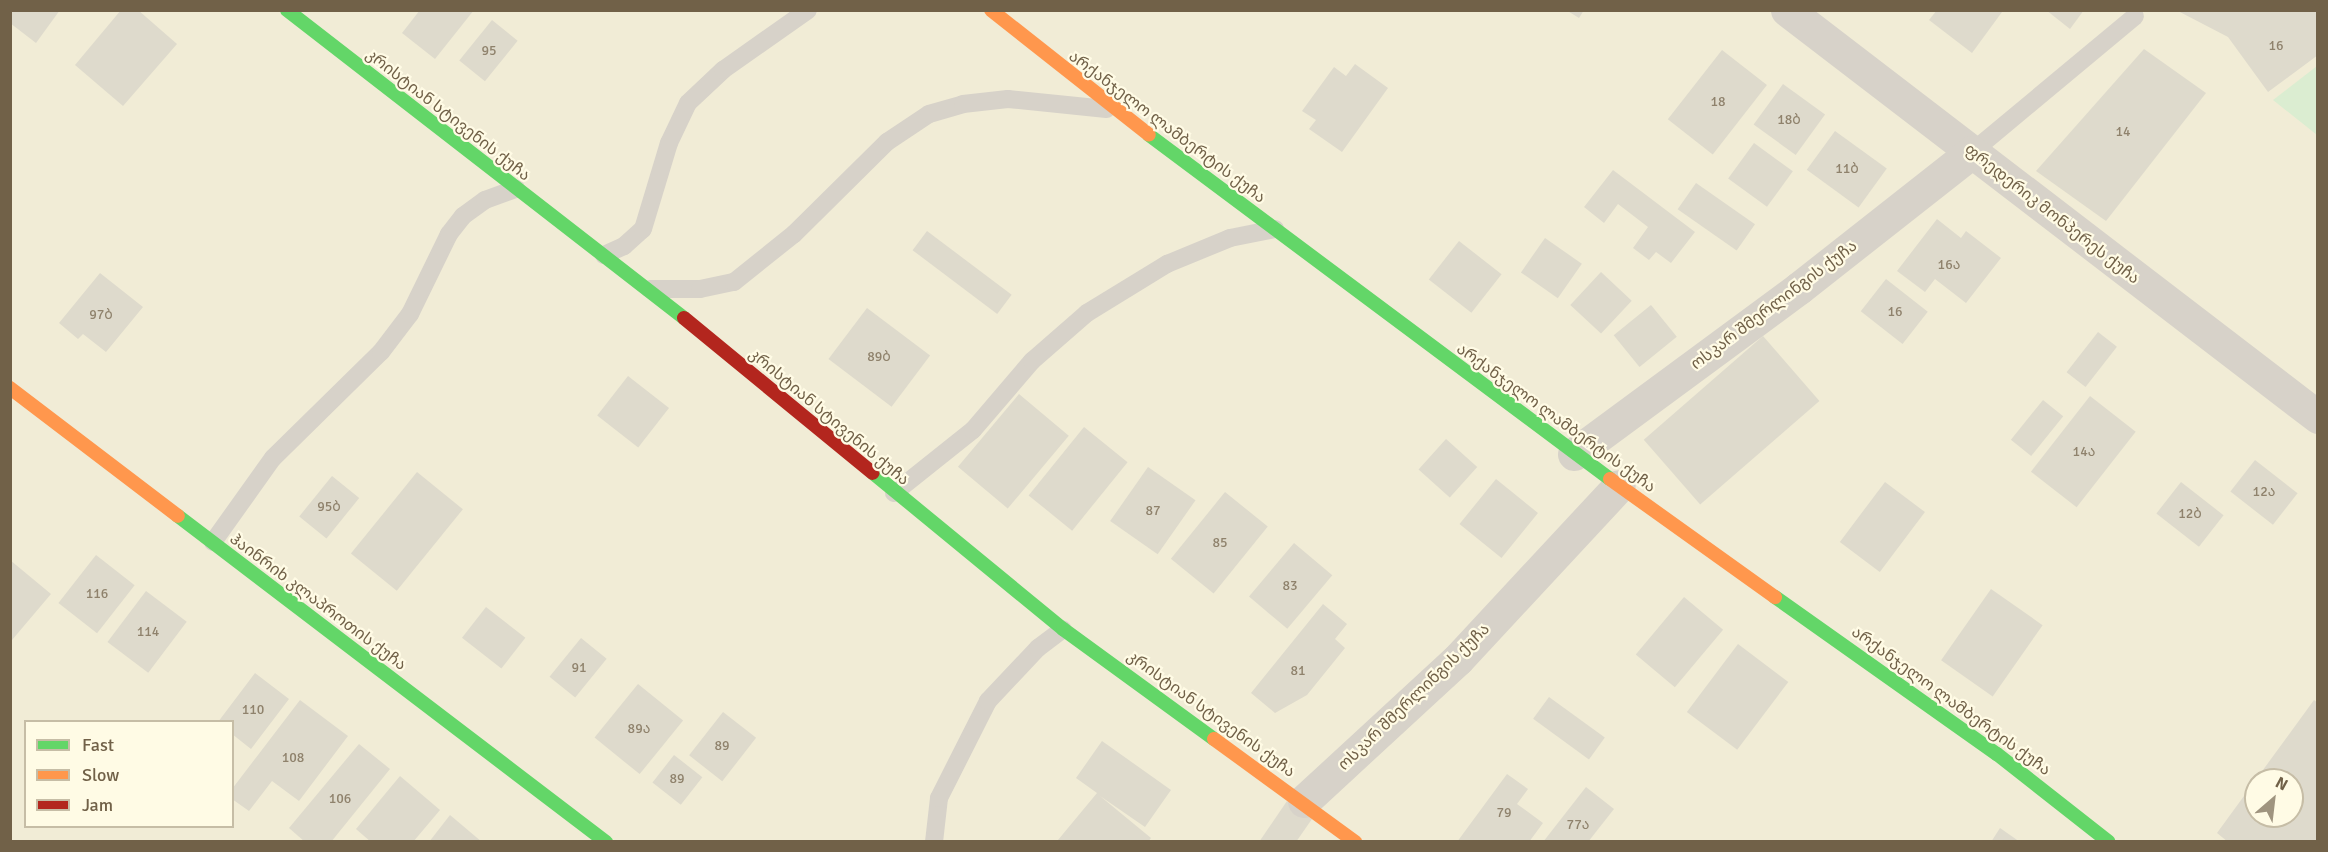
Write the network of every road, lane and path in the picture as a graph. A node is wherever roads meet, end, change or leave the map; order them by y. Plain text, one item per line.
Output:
1 (286, 10) edge
2 (808, 10) edge
3 (991, 10) edge
4 (1787, 10) edge
5 (2135, 16) dead end
6 (1116, 110) junction
7 (1972, 152) junction
8 (516, 189) junction
9 (1275, 230) junction
10 (604, 255) junction
11 (648, 289) junction
12 (10, 388) edge
13 (2318, 417) edge
14 (1574, 454) junction
15 (1619, 486) junction
16 (894, 493) junction
17 (213, 542) junction
18 (1063, 629) junction
19 (1304, 801) junction
20 (606, 842) edge
21 (934, 842) edge
22 (1355, 842) edge
23 (2109, 842) edge

1 - 8 street, კრისტიან სტივენის ქუჩა
2 - 10 lane
3 - 6 street, არქანჯელო ლამბერტის ქუჩა
4 - 7 street, ფრედერიკ მონპერეს ქუჩა
5 - 7 lane
6 - 9 street, არქანჯელო ლამბერტის ქუჩა
6 - 11 lane
7 - 13 street, ფრედერიკ მონპერეს ქუჩა
7 - 14 street, ოსკარ შმერლინგის ქუჩა
8 - 10 street, კრისტიან სტივენის ქუჩა
8 - 17 lane
9 - 14 street, არქანჯელო ლამბერტის ქუჩა
9 - 16 lane
10 - 11 street, კრისტიან სტივენის ქუჩა
11 - 16 street, კრისტიან სტივენის ქუჩა
12 - 17 street, ჰაინრიხ კლაპროთის ქუჩა
14 - 15 street, არქანჯელო ლამბერტის ქუჩა
15 - 19 street, ოსკარ შმერლინგის ქუჩა
15 - 23 street, არქანჯელო ლამბერტის ქუჩა
16 - 18 street, კრისტიან სტივენის ქუჩა
17 - 20 street, ჰაინრიხ კლაპროთის ქუჩა
18 - 19 street, კრისტიან სტივენის ქუჩა
18 - 21 lane
19 - 22 street, კრისტიან სტივენის ქუჩა

